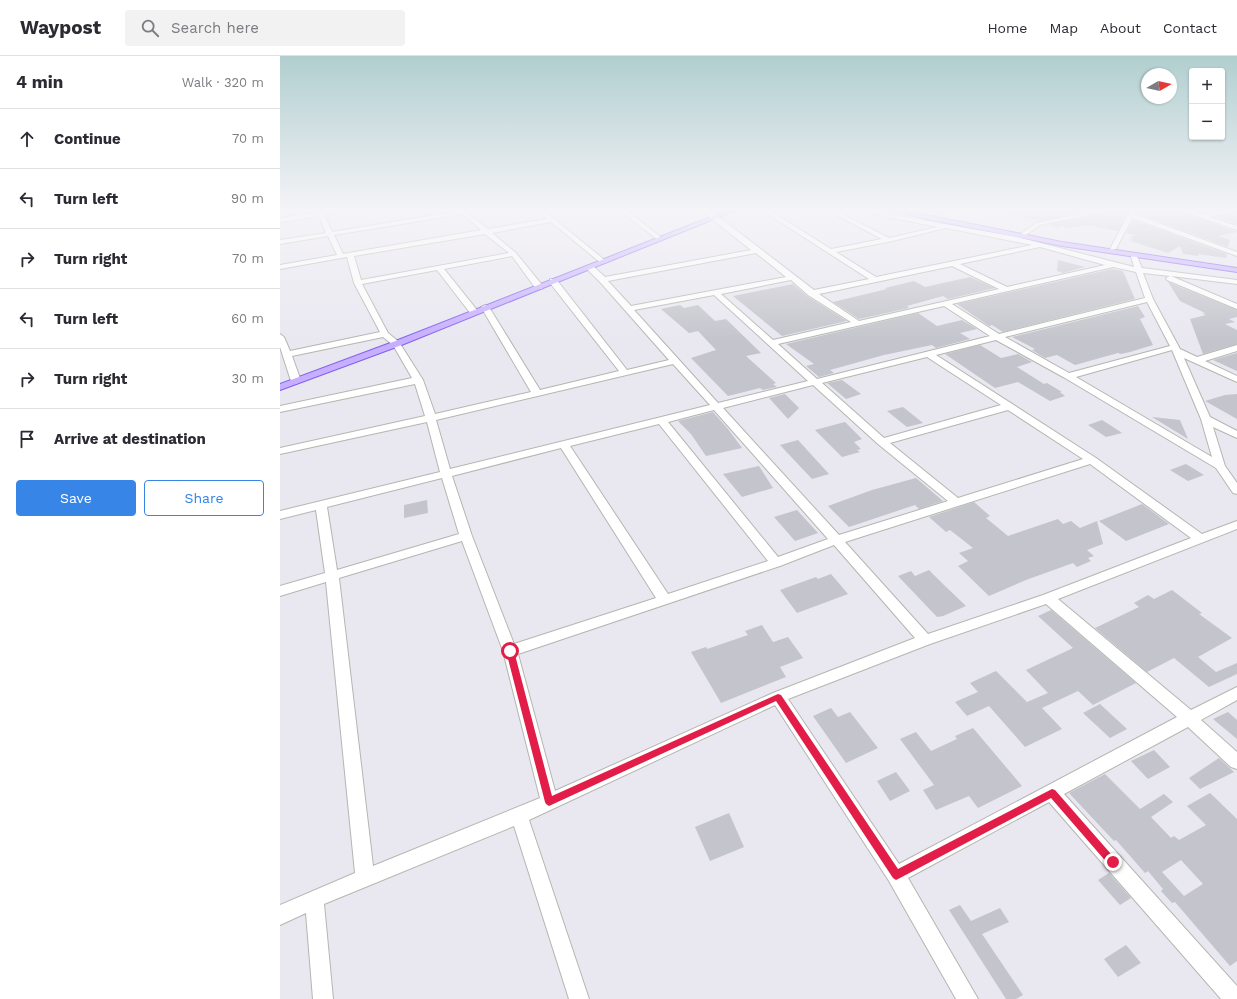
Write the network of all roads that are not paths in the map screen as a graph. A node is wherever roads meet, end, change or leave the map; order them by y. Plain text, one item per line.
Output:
1 (339, 253) edge
2 (361, 253) edge
3 (592, 253) edge
4 (625, 253) edge
5 (745, 253) edge
6 (759, 253) edge
7 (833, 253) edge
8 (1005, 253) edge
9 (1071, 253) edge
10 (1116, 253) edge
11 (1142, 253) edge
12 (514, 254) joint
13 (350, 255) junction
14 (1134, 256) junction
15 (341, 257) junction
16 (602, 262) junction
17 (954, 264) junction
18 (1114, 265) junction
19 (1237, 266) edge
20 (280, 267) edge
21 (589, 267) junction
22 (439, 268) junction
23 (1139, 270) junction
24 (1237, 270) edge
25 (1158, 273) junction
26 (791, 278) junction
27 (874, 279) junction
28 (603, 280) junction
29 (553, 282) junction
30 (1237, 282) edge
31 (358, 283) junction
32 (538, 287) junction
33 (1006, 289) junction
34 (716, 293) junction
35 (811, 293) junction
36 (1148, 299) junction
37 (945, 303) junction
38 (1237, 306) edge
39 (485, 307) junction
40 (629, 309) junction
41 (474, 312) junction
42 (857, 324) junction
43 (385, 334) junction
44 (280, 337) edge
45 (998, 337) junction
46 (771, 343) junction
47 (396, 344) junction
48 (1237, 348) edge
49 (1176, 349) junction
50 (288, 354) junction
51 (929, 354) junction
52 (1197, 360) junction
53 (675, 361) junction
54 (624, 372) junction
55 (1068, 376) junction
56 (1237, 379) edge
57 (418, 380) junction
58 (296, 381) junction
59 (814, 383) junction
60 (280, 388) edge
61 (537, 393) junction
62 (1010, 406) junction
63 (716, 407) junction
64 (280, 409) edge
65 (432, 418) junction
66 (1206, 419) junction
67 (661, 420) junction
68 (1237, 434) edge
69 (882, 442) junction
70 (563, 444) junction
71 (280, 451) edge
72 (1092, 460) junction
73 (1220, 466) junction
74 (446, 473) junction
75 (1237, 491) edge
76 (956, 502) junction
77 (321, 504) junction
78 (280, 514) edge
79 (1237, 526) edge
80 (466, 536) junction
81 (1200, 539) junction
82 (837, 540) junction
83 (776, 563) junction
84 (332, 576) junction
85 (280, 592) edge
86 (1048, 598) junction
87 (664, 599) junction
88 (926, 640) junction
89 (510, 651) junction
90 (1237, 693) edge
91 (778, 697) junction
92 (1189, 718) junction
93 (1237, 762) edge
94 (1052, 793) junction
95 (549, 802) junction
96 (519, 816) junction
97 (896, 875) junction
98 (365, 879) junction
99 (314, 899) junction
100 (280, 915) edge
101 (323, 999) edge
102 (579, 999) edge
103 (968, 999) edge
104 (1235, 999) edge

1 - 15 street
2 - 13 street
3 - 16 street
4 - 16 main road
5 - 28 street
6 - 26 street
7 - 27 street
8 - 17 street
9 - 18 street
10 - 14 main road
11 - 19 main road
12 - 22 street
12 - 32 street
13 - 15 street
13 - 31 street
14 - 23 street
14 - 24 main road
15 - 20 street
16 - 21 main road
17 - 27 street
17 - 33 street
18 - 23 street
18 - 33 street
21 - 28 street
21 - 29 main road
22 - 31 street
22 - 41 street
23 - 25 street
23 - 36 street
25 - 30 street
25 - 38 street
26 - 34 street
26 - 35 street
27 - 35 street
28 - 40 street
29 - 32 main road
29 - 54 street
31 - 43 street
32 - 39 main road
33 - 37 street
34 - 40 street
34 - 46 street
35 - 42 street
36 - 45 street
36 - 49 street
37 - 42 street
37 - 45 street
39 - 41 main road
39 - 61 street
40 - 53 street
41 - 47 main road
42 - 46 street
43 - 47 street
43 - 50 street
44 - 50 street
45 - 51 street
45 - 55 street
46 - 59 street
47 - 57 street
47 - 58 main road
48 - 52 street
49 - 52 street
49 - 55 street
49 - 66 street
50 - 58 street
51 - 59 street
51 - 62 street
52 - 56 street
53 - 54 street
53 - 63 street
54 - 61 street
55 - 73 street
57 - 64 street
57 - 65 street
58 - 60 main road
59 - 63 street
59 - 69 street
61 - 65 street
62 - 69 street
62 - 72 street
63 - 67 street
63 - 82 street
65 - 71 street
65 - 74 street
66 - 68 street
66 - 73 street
67 - 70 street
67 - 83 street
69 - 76 street
70 - 74 street
70 - 87 street
72 - 76 street
72 - 81 street
73 - 75 street
74 - 77 street
74 - 80 street
76 - 82 street
77 - 78 street
77 - 84 street
79 - 81 street
80 - 84 street
80 - 89 street
81 - 86 street
82 - 83 street
82 - 88 street
83 - 87 street
84 - 85 street
84 - 98 street
86 - 88 street
86 - 92 street
87 - 89 street
88 - 91 street
89 - 95 street
90 - 92 street
91 - 95 street
91 - 97 street
92 - 93 street
92 - 94 street
94 - 97 street
94 - 104 street
95 - 96 street
96 - 98 street
96 - 102 street
97 - 103 street
98 - 99 street
99 - 100 street
99 - 101 street

